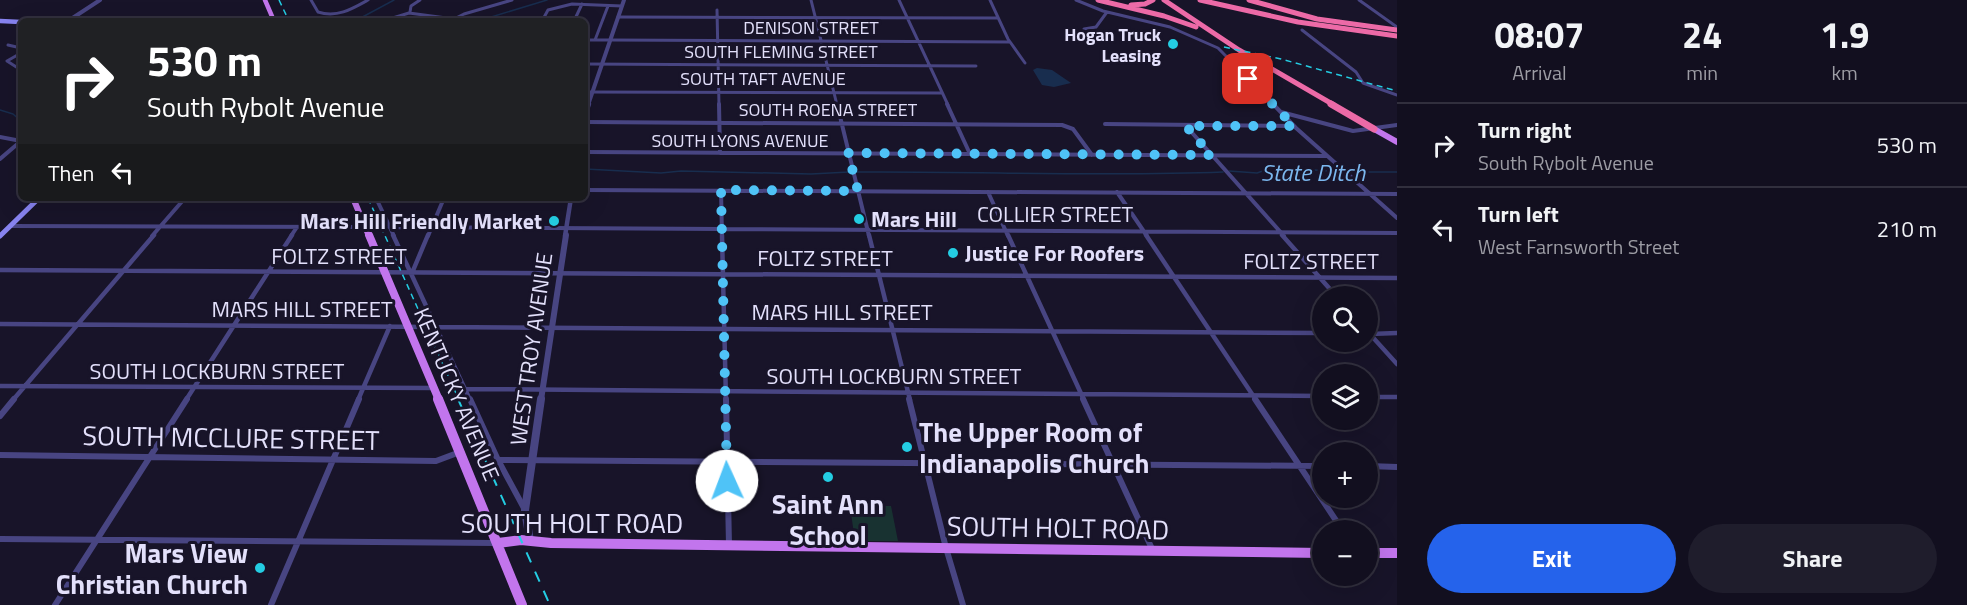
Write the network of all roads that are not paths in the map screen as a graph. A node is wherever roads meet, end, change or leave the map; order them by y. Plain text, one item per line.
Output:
1 (100, 0) edge
2 (264, 0) edge
3 (311, 0) edge
4 (368, 0) edge
5 (420, 0) edge
6 (512, 0) edge
7 (811, 0) edge
8 (899, 0) edge
9 (990, 0) edge
10 (1076, 0) edge
11 (1098, 0) edge
12 (1106, 0) edge
13 (1153, 0) edge
14 (1164, 0) edge
15 (1169, 0) edge
16 (1192, 0) edge
17 (1200, 0) edge
18 (1212, 0) edge
19 (1249, 0) edge
20 (1359, 0) edge
21 (585, 3) edge
22 (623, 3) edge
23 (608, 6) junction
24 (717, 10) dead end
25 (410, 12) junction
26 (1107, 12) junction
27 (325, 15) junction
28 (1261, 15) junction
29 (618, 17) junction
30 (717, 17) junction
31 (815, 17) junction
32 (73, 18) edge
33 (273, 18) edge
34 (321, 18) dead end
35 (389, 18) edge
36 (442, 18) edge
37 (459, 18) edge
38 (544, 18) edge
39 (576, 18) edge
40 (908, 18) junction
41 (998, 18) junction
42 (0, 21) edge
43 (18, 22) edge
44 (1084, 29) dead end
45 (1302, 30) dead end
46 (1397, 31) edge
47 (588, 40) edge
48 (595, 40) junction
49 (610, 40) junction
50 (717, 40) junction
51 (821, 40) junction
52 (918, 41) junction
53 (1010, 42) junction
54 (1230, 44) junction
55 (8, 45) dead end
56 (18, 47) edge
57 (18, 54) edge
58 (1025, 63) dead end
59 (588, 64) edge
60 (603, 64) junction
61 (718, 65) junction
62 (827, 65) junction
63 (929, 66) junction
64 (976, 66) dead end
65 (18, 68) edge
66 (588, 92) edge
67 (593, 92) junction
68 (718, 92) junction
69 (833, 92) junction
70 (942, 93) junction
71 (1397, 95) edge
72 (588, 106) edge
73 (1279, 112) junction
74 (588, 122) edge
75 (719, 122) junction
76 (841, 122) junction
77 (956, 124) junction
78 (1105, 124) dead end
79 (1397, 125) edge
80 (1186, 126) junction
81 (1294, 126) junction
82 (1377, 128) junction
83 (0, 137) edge
84 (18, 140) edge
85 (1397, 140) edge
86 (18, 144) edge
87 (588, 152) edge
88 (720, 153) junction
89 (848, 153) junction
90 (970, 154) junction
91 (1092, 155) junction
92 (1211, 155) junction
93 (1326, 156) junction
94 (0, 159) edge
95 (588, 190) edge
96 (721, 190) junction
97 (858, 191) junction
98 (988, 192) junction
99 (1117, 192) junction
100 (1245, 193) junction
101 (1370, 194) junction
102 (1397, 194) edge
103 (36, 201) edge
104 (182, 201) edge
105 (354, 201) edge
106 (377, 201) edge
107 (443, 201) edge
108 (571, 201) edge
109 (1397, 218) edge
110 (10, 226) junction
111 (161, 226) junction
112 (297, 227) junction
113 (366, 227) junction
114 (389, 227) junction
115 (431, 227) junction
116 (567, 229) junction
117 (721, 230) junction
118 (868, 230) junction
119 (1006, 231) junction
120 (1142, 231) junction
121 (1280, 232) junction
122 (1397, 233) edge
123 (0, 236) edge
124 (0, 270) edge
125 (124, 270) junction
126 (269, 272) junction
127 (385, 273) junction
128 (411, 273) junction
129 (560, 273) junction
130 (723, 274) junction
131 (879, 275) junction
132 (1026, 276) junction
133 (1173, 277) junction
134 (1320, 277) junction
135 (1397, 278) edge
136 (1328, 286) edge
137 (0, 324) edge
138 (78, 324) junction
139 (234, 325) junction
140 (390, 326) junction
141 (408, 326) junction
142 (435, 326) junction
143 (552, 327) junction
144 (724, 328) junction
145 (892, 329) junction
146 (1052, 330) junction
147 (1209, 331) junction
148 (1312, 333) edge
149 (1378, 333) edge
150 (1397, 333) edge
151 (1378, 343) edge
152 (1397, 364) edge
153 (0, 386) edge
154 (25, 386) junction
155 (194, 387) junction
156 (363, 388) junction
157 (434, 388) junction
158 (464, 389) junction
159 (543, 389) junction
160 (725, 391) junction
161 (908, 393) junction
162 (1081, 394) junction
163 (1253, 395) junction
164 (1312, 396) edge
165 (1378, 397) edge
166 (1397, 397) edge
167 (0, 416) edge
168 (460, 452) junction
169 (0, 455) edge
170 (150, 457) junction
171 (333, 459) junction
172 (533, 459) junction
173 (498, 460) junction
174 (726, 460) junction
175 (925, 462) junction
176 (1113, 464) junction
177 (1300, 466) junction
178 (1312, 466) edge
179 (1378, 466) edge
180 (1397, 467) edge
181 (525, 510) junction
182 (1337, 520) edge
183 (0, 540) edge
184 (97, 540) junction
185 (530, 541) junction
186 (297, 543) junction
187 (498, 543) junction
188 (729, 545) junction
189 (946, 548) junction
190 (1153, 551) junction
191 (1312, 553) edge
192 (1378, 553) edge
193 (1397, 553) edge
194 (55, 605) edge
195 (271, 605) edge
196 (522, 605) edge
197 (963, 605) edge

1 - 32 street
2 - 33 main road
3 - 27 street
4 - 27 street
5 - 25 street
6 - 37 street
7 - 31 street
8 - 40 street
9 - 41 street
10 - 26 street
11 - 54 highway
12 - 13 highway
14 - 54 highway
15 - 82 highway
16 - 28 highway
17 - 28 highway
18 - 46 highway
19 - 46 highway
20 - 46 street
21 - 22 street
21 - 23 street
21 - 38 street
21 - 39 street
22 - 23 street
22 - 29 street
23 - 48 street
24 - 30 street
25 - 35 street
25 - 36 street
26 - 44 street
26 - 73 street
27 - 34 street
28 - 46 highway
29 - 30 street
29 - 49 street
30 - 31 street
30 - 50 street
31 - 40 street
31 - 51 street
40 - 41 street
40 - 52 street
41 - 53 street
42 - 43 main road
45 - 71 street
47 - 48 street, DENISON STREET
48 - 49 street, DENISON STREET
49 - 50 street, DENISON STREET
49 - 60 street
50 - 51 street, DENISON STREET
50 - 61 street
51 - 52 street, DENISON STREET
51 - 62 street
52 - 53 street, DENISON STREET
52 - 63 street
53 - 58 street
54 - 82 highway
55 - 56 street
57 - 65 street
59 - 60 street, SOUTH FLEMING STREET
60 - 61 street, SOUTH FLEMING STREET
60 - 67 street
61 - 62 street, SOUTH FLEMING STREET
61 - 68 street
62 - 63 street, SOUTH FLEMING STREET
62 - 69 street
63 - 64 street, SOUTH FLEMING STREET
63 - 70 street
66 - 67 street, SOUTH TAFT AVENUE
67 - 68 street, SOUTH TAFT AVENUE
67 - 72 street
68 - 69 street, SOUTH TAFT AVENUE
68 - 75 street
69 - 70 street, SOUTH TAFT AVENUE
69 - 76 street
70 - 77 street
73 - 81 street
73 - 82 street
74 - 75 street, SOUTH ROENA STREET
75 - 76 street, SOUTH ROENA STREET
75 - 88 street
76 - 77 street, SOUTH ROENA STREET
76 - 89 street
77 - 90 street
77 - 91 street, SOUTH ROENA STREET
78 - 80 street
79 - 82 street
80 - 81 street
80 - 92 street
81 - 93 street
82 - 85 main road
83 - 84 street
86 - 94 street
87 - 88 street, SOUTH LYONS AVENUE
88 - 89 street, SOUTH LYONS AVENUE
89 - 90 street, SOUTH LYONS AVENUE
89 - 97 street
90 - 91 street, SOUTH LYONS AVENUE
91 - 92 street, SOUTH LYONS AVENUE
92 - 93 street, SOUTH LYONS AVENUE
92 - 100 street
93 - 101 street
95 - 96 street
96 - 97 street
96 - 117 street
97 - 98 street
97 - 118 street
98 - 99 street
98 - 119 street
99 - 100 street
99 - 120 street
100 - 101 street
100 - 121 street
101 - 102 street
101 - 109 street
103 - 110 main road
104 - 111 street
105 - 113 main road, KENTUCKY AVENUE
106 - 114 street
107 - 115 street
108 - 116 street, WEST TROY AVENUE
110 - 111 street
110 - 123 main road
111 - 112 street
111 - 125 street
112 - 113 street
112 - 126 street
113 - 127 main road, KENTUCKY AVENUE
114 - 115 street, COLLIER STREET
114 - 128 street
115 - 116 street, COLLIER STREET
115 - 128 street
116 - 117 street, COLLIER STREET
116 - 129 street, WEST TROY AVENUE
117 - 118 street, COLLIER STREET
117 - 130 street
118 - 119 street, COLLIER STREET
118 - 131 street
119 - 120 street, COLLIER STREET
119 - 132 street
120 - 121 street, COLLIER STREET
120 - 133 street
121 - 122 street, COLLIER STREET
121 - 134 street
124 - 125 street, FOLTZ STREET
125 - 126 street, FOLTZ STREET
125 - 138 street
126 - 127 street, FOLTZ STREET
126 - 139 street
127 - 128 street, FOLTZ STREET
127 - 141 main road, KENTUCKY AVENUE
128 - 129 street, FOLTZ STREET
128 - 142 street
129 - 130 street, FOLTZ STREET
129 - 143 street, WEST TROY AVENUE
130 - 131 street, FOLTZ STREET
130 - 144 street
131 - 132 street, FOLTZ STREET
131 - 145 street
132 - 133 street, FOLTZ STREET
132 - 146 street
133 - 134 street, FOLTZ STREET
133 - 147 street
134 - 135 street, FOLTZ STREET
134 - 136 street
137 - 138 street, MARS HILL STREET
138 - 139 street, MARS HILL STREET
138 - 154 street
139 - 140 street, MARS HILL STREET
139 - 155 street
140 - 141 street, MARS HILL STREET
140 - 156 street
141 - 142 street, MARS HILL STREET
141 - 157 main road, KENTUCKY AVENUE
142 - 143 street, MARS HILL STREET
142 - 158 street
143 - 144 street, MARS HILL STREET
143 - 159 street, WEST TROY AVENUE
144 - 145 street, MARS HILL STREET
144 - 160 street
145 - 146 street, MARS HILL STREET
145 - 161 street
146 - 147 street, MARS HILL STREET
146 - 162 street
147 - 148 street, MARS HILL STREET
147 - 163 street
149 - 150 street
151 - 152 street
153 - 154 street, SOUTH LOCKBURN STREET
154 - 155 street, SOUTH LOCKBURN STREET
154 - 167 street
155 - 156 street, SOUTH LOCKBURN STREET
155 - 170 street
156 - 157 street, SOUTH LOCKBURN STREET
156 - 171 street
157 - 168 main road, KENTUCKY AVENUE
158 - 159 street, SOUTH LOCKBURN STREET
158 - 173 street
159 - 160 street, SOUTH LOCKBURN STREET
159 - 172 street, WEST TROY AVENUE
160 - 161 street, SOUTH LOCKBURN STREET
160 - 174 street
161 - 162 street, SOUTH LOCKBURN STREET
161 - 175 street
162 - 163 street, SOUTH LOCKBURN STREET
162 - 176 street
163 - 164 street, SOUTH LOCKBURN STREET
163 - 177 street
165 - 166 street
168 - 171 street, SOUTH MCCLURE STREET
168 - 187 main road, KENTUCKY AVENUE
169 - 170 street, SOUTH MCCLURE STREET
170 - 171 street, SOUTH MCCLURE STREET
170 - 184 street
171 - 186 street
172 - 173 street
172 - 174 street
172 - 181 street, WEST TROY AVENUE
173 - 181 street
174 - 175 street
174 - 188 street
175 - 176 street
175 - 189 street
176 - 177 street
176 - 190 street
177 - 178 street
177 - 182 street
179 - 180 street
181 - 185 street, WEST TROY AVENUE
183 - 184 street, SOUTH HOLT ROAD
184 - 186 street, SOUTH HOLT ROAD
184 - 194 street
185 - 187 main road, SOUTH HOLT ROAD
185 - 188 main road, SOUTH HOLT ROAD
186 - 187 street, SOUTH HOLT ROAD
186 - 195 street
187 - 196 main road, KENTUCKY AVENUE
188 - 189 main road, SOUTH HOLT ROAD
189 - 190 main road, SOUTH HOLT ROAD
189 - 197 street
190 - 191 main road, SOUTH HOLT ROAD
192 - 193 main road

